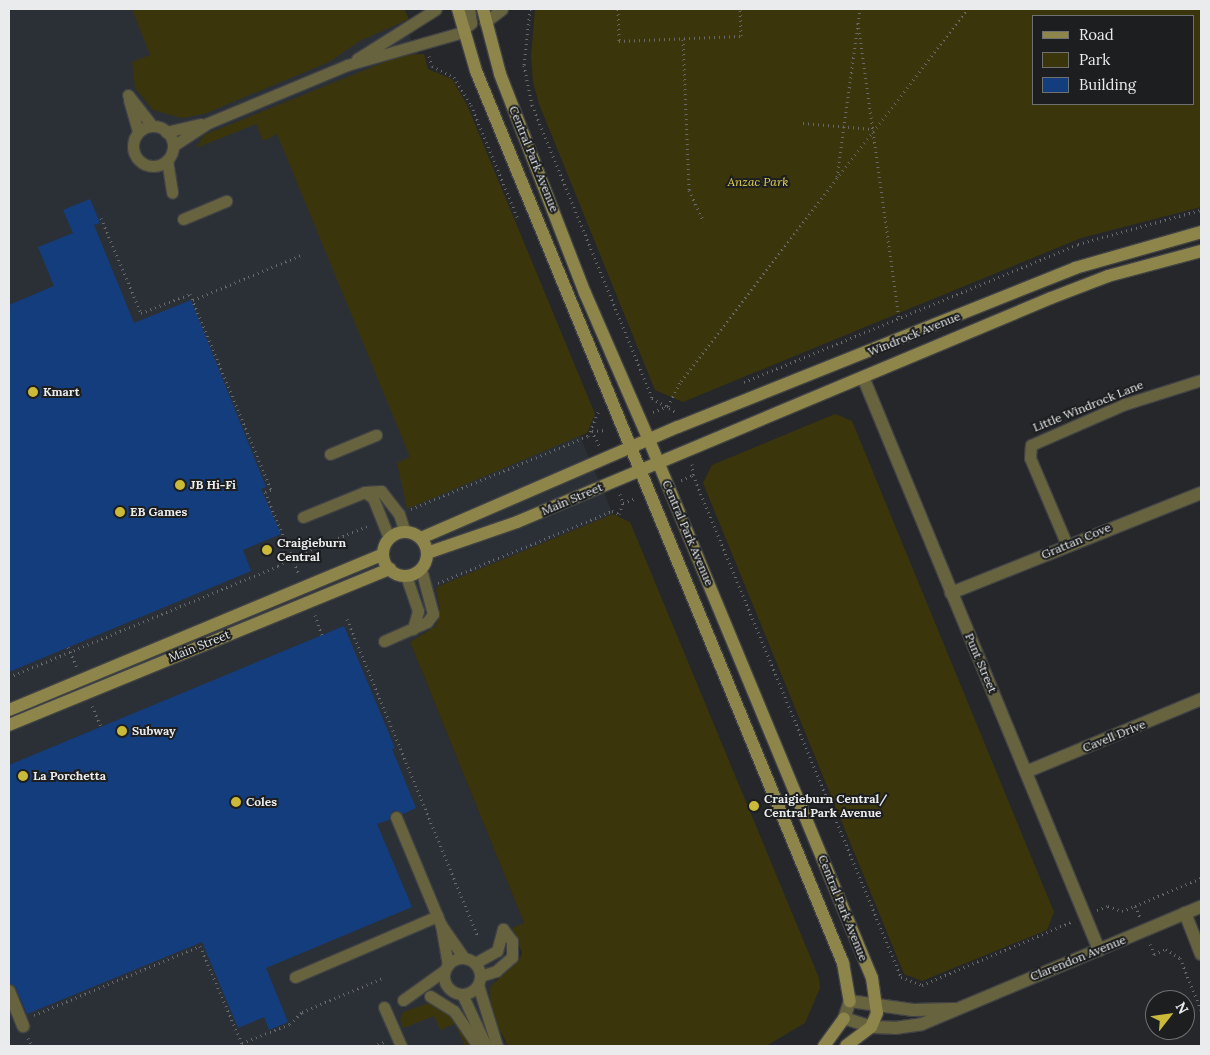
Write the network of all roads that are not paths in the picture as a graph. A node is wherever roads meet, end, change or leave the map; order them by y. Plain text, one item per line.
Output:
1 (436, 9) edge
2 (458, 9) edge
3 (469, 9) edge
4 (482, 9) edge
5 (502, 9) edge
6 (485, 22) junction
7 (464, 30) junction
8 (347, 65) junction
9 (208, 123) junction
10 (152, 126) junction
11 (138, 132) junction
12 (166, 132) junction
13 (172, 146) junction
14 (167, 160) junction
15 (153, 166) junction
16 (226, 200) dead end
17 (183, 219) dead end
18 (1201, 232) edge
19 (1201, 251) edge
20 (855, 358) junction
21 (863, 377) junction
22 (1201, 380) edge
23 (376, 435) dead end
24 (649, 440) junction
25 (631, 448) junction
26 (330, 454) dead end
27 (658, 462) junction
28 (641, 470) junction
29 (365, 492) junction
30 (1201, 493) edge
31 (303, 518) dead end
32 (405, 532) junction
33 (389, 538) junction
34 (420, 538) junction
35 (1067, 545) junction
36 (427, 553) junction
37 (383, 554) junction
38 (390, 569) junction
39 (421, 569) junction
40 (406, 576) junction
41 (951, 593) junction
42 (413, 628) junction
43 (384, 641) dead end
44 (1201, 700) edge
45 (9, 710) edge
46 (9, 725) edge
47 (1026, 772) junction
48 (396, 817) dead end
49 (1201, 906) edge
50 (1184, 913) junction
51 (439, 921) junction
52 (1099, 950) junction
53 (1201, 954) edge
54 (469, 960) junction
55 (446, 967) junction
56 (295, 977) dead end
57 (479, 980) junction
58 (9, 991) edge
59 (458, 993) junction
60 (430, 996) junction
61 (850, 1001) junction
62 (877, 1005) junction
63 (384, 1008) dead end
64 (954, 1009) junction
65 (844, 1018) junction
66 (22, 1023) road end
67 (871, 1027) junction
68 (401, 1046) edge
69 (478, 1046) edge
70 (486, 1046) edge
71 (497, 1046) edge
72 (824, 1046) edge
73 (846, 1046) edge

1 - 8 lane
2 - 7 street, Central Park Avenue
3 - 7 lane
4 - 6 street, Central Park Avenue
5 - 6 lane
6 - 24 street, Central Park Avenue
7 - 8 lane
7 - 25 street, Central Park Avenue
8 - 9 lane
9 - 12 lane
9 - 13 lane
10 - 11 lane
10 - 11 lane
10 - 12 lane
11 - 15 lane
12 - 13 lane
13 - 14 lane
14 - 15 lane
14 - 15 lane
16 - 17 lane
18 - 20 street, Windrock Avenue
19 - 21 street, Windrock Avenue
20 - 21 street
20 - 24 street, Windrock Avenue
21 - 27 street, Windrock Avenue
21 - 41 street, Punt Street
22 - 35 lane, Little Windrock Lane
23 - 26 lane
24 - 25 street, Windrock Avenue
24 - 27 street, Central Park Avenue
25 - 28 street, Central Park Avenue
25 - 34 street, Main Street
27 - 28 street, Main Street
27 - 62 street, Central Park Avenue
28 - 36 street, Main Street
28 - 61 street, Central Park Avenue
29 - 31 lane
29 - 32 lane
29 - 33 lane
30 - 35 street, Grattan Cove
32 - 33 street
32 - 34 street
33 - 37 street
34 - 36 street
35 - 41 street, Grattan Cove
36 - 39 street
37 - 38 street
37 - 45 street, Main Street
38 - 40 street
38 - 46 street, Main Street
39 - 40 street
39 - 42 lane
40 - 42 lane
41 - 47 street, Punt Street
42 - 43 lane
44 - 47 street, Cavell Drive
47 - 52 street, Punt Street
48 - 51 lane
49 - 50 street, Clarendon Avenue
50 - 52 street, Clarendon Avenue
50 - 53 street
51 - 54 lane
51 - 55 lane
51 - 56 lane
52 - 64 street, Clarendon Avenue
54 - 55 lane
54 - 57 lane
54 - 57 lane
55 - 59 lane
55 - 60 lane
57 - 59 lane
57 - 71 lane
58 - 66 street
59 - 60 lane
59 - 70 lane
60 - 69 lane
61 - 62 street, Clarendon Avenue
61 - 65 street, Central Park Avenue
62 - 64 street, Clarendon Avenue
62 - 67 street, Central Park Avenue
63 - 68 lane
64 - 67 street, Clarendon Avenue
65 - 67 street, Clarendon Avenue
65 - 72 street, Central Park Avenue
67 - 73 street

